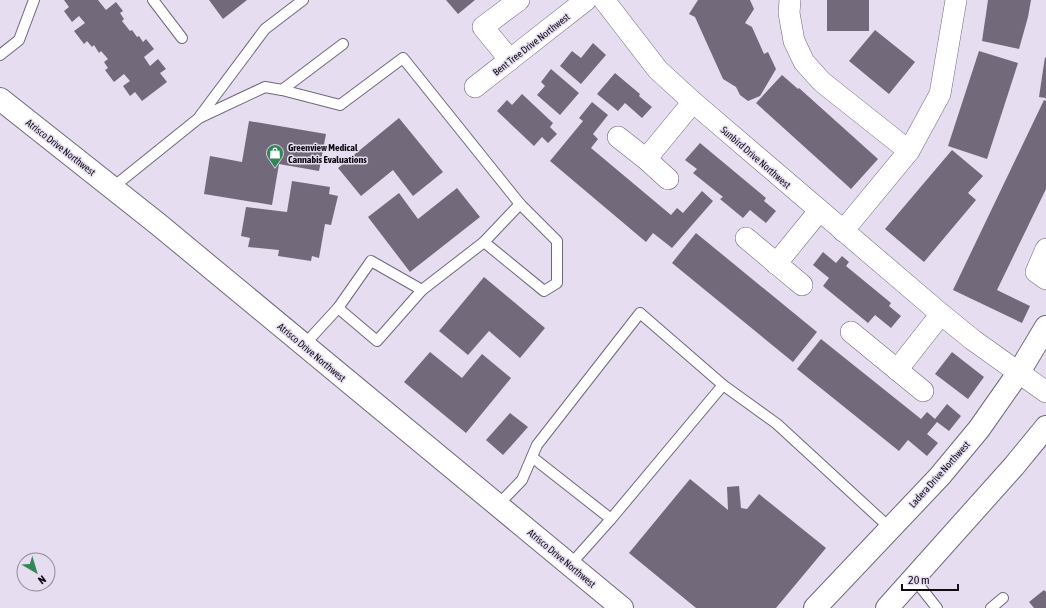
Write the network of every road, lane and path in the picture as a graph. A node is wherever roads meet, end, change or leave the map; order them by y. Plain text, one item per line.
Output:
1 (34, 0) edge
2 (153, 0) edge
3 (303, 0) edge
4 (518, 0) edge
5 (586, 0) edge
6 (604, 0) edge
7 (790, 0) edge
8 (956, 0) edge
9 (182, 38) dead end
10 (343, 44) dead end
11 (0, 55) edge
12 (510, 60) junction
13 (475, 87) dead end
14 (282, 90) junction
15 (0, 99) edge
16 (693, 102) junction
17 (199, 118) junction
18 (618, 137) dead end
19 (909, 151) junction
20 (646, 159) junction
21 (668, 179) dead end
22 (112, 188) junction
23 (520, 204) junction
24 (819, 211) junction
25 (843, 231) junction
26 (746, 238) dead end
27 (484, 242) junction
28 (1046, 249) edge
29 (776, 264) junction
30 (1046, 279) edge
31 (802, 285) dead end
32 (422, 290) junction
33 (338, 308) junction
34 (941, 314) junction
35 (1046, 327) edge
36 (851, 332) dead end
37 (304, 345) junction
38 (897, 370) junction
39 (1019, 372) junction
40 (723, 385) junction
41 (923, 391) dead end
42 (1046, 392) edge
43 (1046, 427) edge
44 (532, 457) junction
45 (498, 505) junction
46 (610, 518) junction
47 (890, 528) junction
48 (570, 565) junction
49 (914, 579) junction
50 (1003, 598) dead end
51 (622, 608) edge
52 (815, 608) edge
53 (887, 608) edge
54 (937, 608) edge
55 (991, 608) edge

1 - 11 lane
2 - 9 lane
3 - 17 lane
4 - 12 street
5 - 12 street, Bent Tree Drive Northwest
6 - 16 street, Sunbird Drive Northwest
7 - 19 street
8 - 19 street
10 - 14 lane
12 - 13 street, Bent Tree Drive Northwest
14 - 17 lane
14 - 23 lane
15 - 22 street, Atrisco Drive Northwest
16 - 20 street
16 - 24 street, Sunbird Drive Northwest
17 - 22 lane
18 - 20 street
19 - 25 street
20 - 21 street
22 - 37 street, Atrisco Drive Northwest
23 - 27 lane
23 - 27 lane
24 - 25 street, Sunbird Drive Northwest
24 - 29 street
25 - 34 street, Sunbird Drive Northwest
26 - 29 street
27 - 32 lane
28 - 30 street
29 - 31 street
32 - 33 lane
32 - 33 lane
33 - 37 lane
34 - 38 street
34 - 39 street, Sunbird Drive Northwest
35 - 39 street, Ladera Drive Northwest
36 - 38 street
37 - 45 street, Atrisco Drive Northwest
38 - 41 street
39 - 42 street, Sunbird Drive Northwest
39 - 47 street, Ladera Drive Northwest
40 - 44 lane
40 - 46 lane
40 - 47 lane
43 - 49 street
44 - 45 lane
44 - 46 lane
45 - 48 street, Atrisco Drive Northwest
46 - 48 lane
47 - 52 street, Ladera Drive Northwest
48 - 51 street, Atrisco Drive Northwest
49 - 53 street
49 - 54 lane
50 - 55 lane

